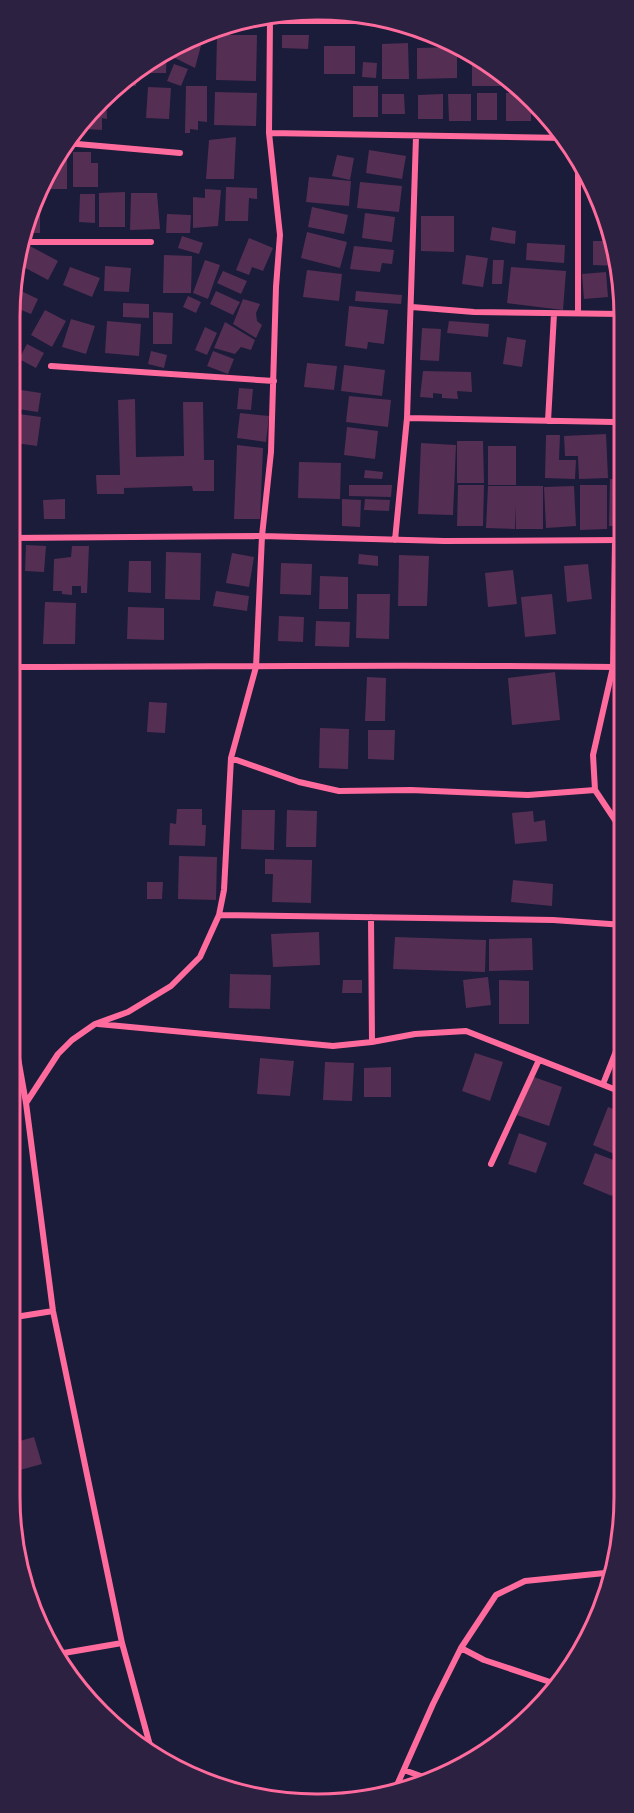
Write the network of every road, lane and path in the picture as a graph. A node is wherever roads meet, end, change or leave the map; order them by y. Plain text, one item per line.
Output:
1 (270, 23) edge
2 (269, 133) junction
3 (416, 137) junction
4 (554, 138) edge
5 (76, 144) edge
6 (180, 153) dead end
7 (578, 174) edge
8 (151, 242) dead end
9 (29, 243) edge
10 (412, 307) junction
11 (554, 314) junction
12 (578, 314) junction
13 (614, 314) edge
14 (51, 366) dead end
15 (274, 381) junction
16 (407, 418) junction
17 (548, 421) junction
18 (614, 423) dead end
19 (262, 536) junction
20 (20, 538) edge
21 (396, 540) junction
22 (614, 540) edge
23 (614, 604) edge
24 (20, 667) edge
25 (256, 667) junction
26 (613, 667) junction
27 (231, 758) junction
28 (595, 790) junction
29 (614, 820) edge
30 (219, 915) junction
31 (371, 917) junction
32 (614, 924) edge
33 (95, 1024) junction
34 (372, 1042) junction
35 (614, 1056) edge
36 (538, 1060) junction
37 (20, 1066) edge
38 (603, 1084) junction
39 (614, 1089) edge
40 (27, 1103) junction
41 (491, 1164) dead end
42 (53, 1311) junction
43 (20, 1316) edge
44 (604, 1573) edge
45 (122, 1643) junction
46 (461, 1648) junction
47 (64, 1653) edge
48 (549, 1682) edge
49 (149, 1741) edge
50 (404, 1770) junction
51 (419, 1776) edge
52 (399, 1782) edge

1 - 2 street
2 - 3 street
2 - 15 street
3 - 4 street
3 - 10 street
5 - 6 street
7 - 12 street
8 - 9 street
10 - 11 street
10 - 16 street
11 - 12 street
11 - 17 street
12 - 13 street
14 - 15 street
15 - 19 street
16 - 17 street
16 - 21 street
17 - 18 street
19 - 20 street
19 - 21 street
19 - 25 street
21 - 22 street
23 - 26 street
24 - 25 street
25 - 26 street
25 - 27 street
26 - 28 street
27 - 28 street
27 - 30 street
28 - 29 street
30 - 31 street
30 - 33 street
31 - 32 street
31 - 34 street
33 - 34 street
33 - 40 street
34 - 36 street
35 - 38 street
36 - 38 street
36 - 41 street
37 - 40 street
38 - 39 street
40 - 42 street
42 - 43 street
42 - 45 street
44 - 46 street
45 - 47 street
45 - 49 street
46 - 48 street
46 - 50 street
50 - 51 street
50 - 52 street

